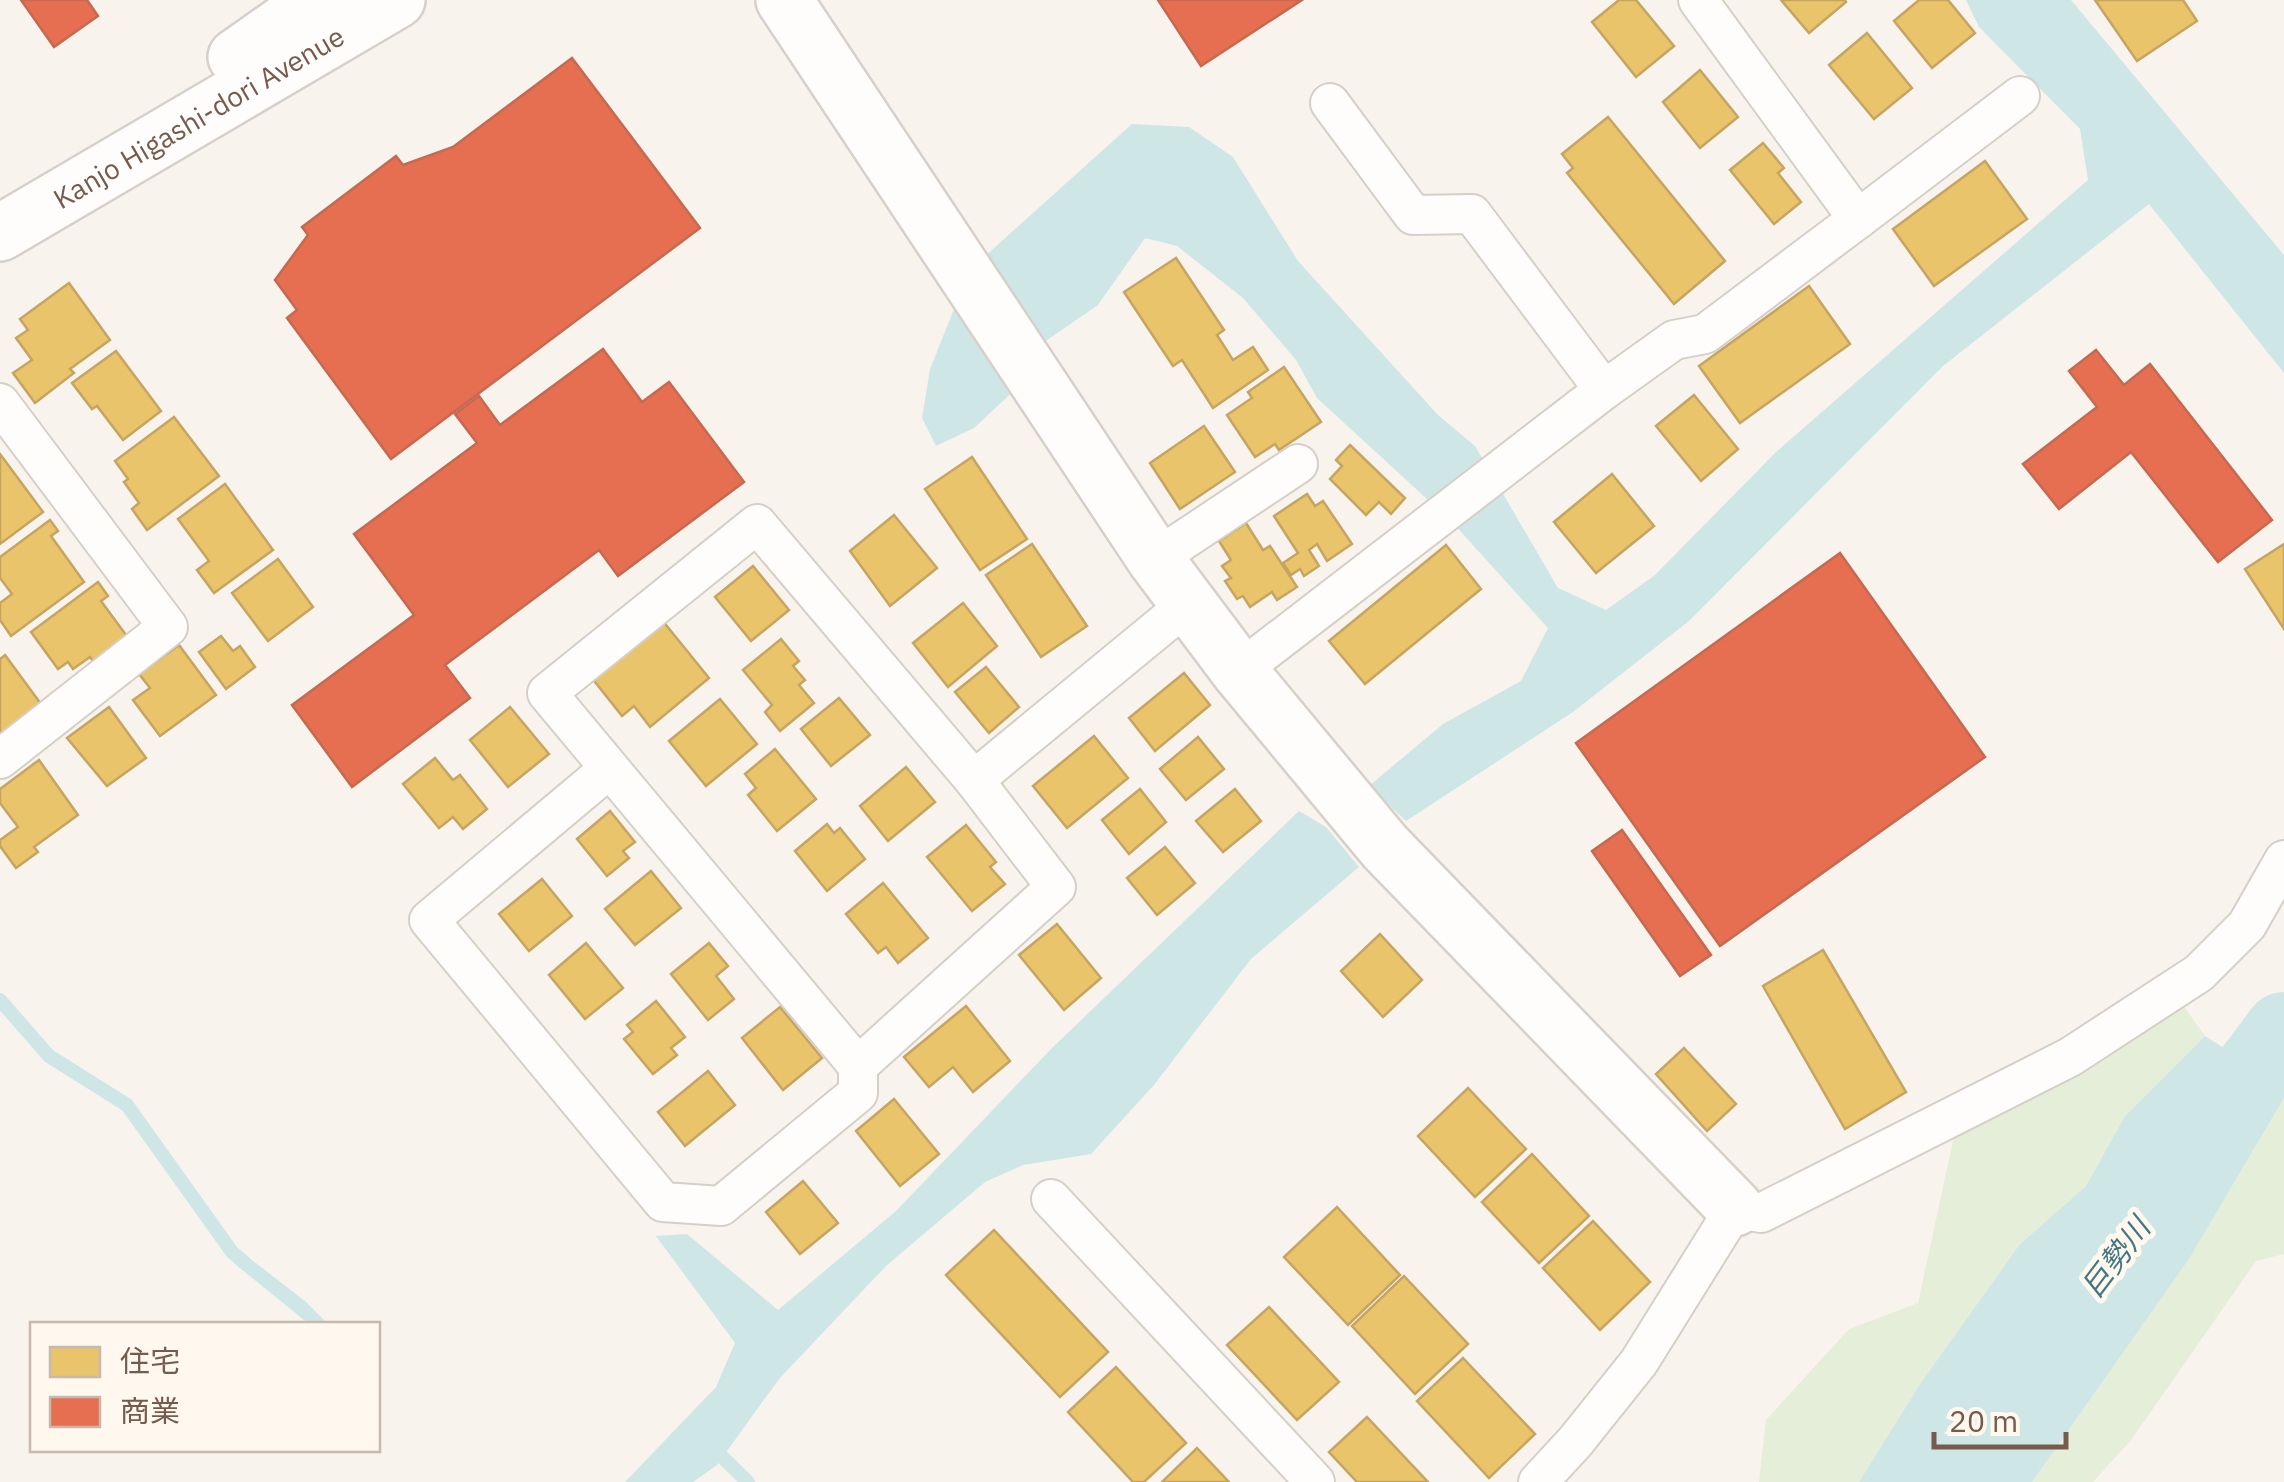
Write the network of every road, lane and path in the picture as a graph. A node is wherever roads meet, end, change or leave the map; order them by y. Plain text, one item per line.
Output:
1 (317, 0) edge
2 (397, 0) edge
3 (784, 0) edge
4 (1706, 3) edge
5 (2020, 96) dead end
6 (1330, 103) dead end
7 (1858, 219) junction
8 (0, 222) edge
9 (0, 233) edge
10 (1604, 390) junction
11 (0, 402) edge
12 (1298, 464) dead end
13 (1155, 559) junction
14 (1189, 603) junction
15 (1238, 671) junction
16 (0, 759) edge
17 (609, 769) junction
18 (974, 780) junction
19 (2284, 860) edge
20 (858, 1066) junction
21 (1051, 1199) dead end
22 (1735, 1208) junction
23 (1315, 1482) edge
24 (1538, 1482) edge

1 - 8 street, Kanjo Higashi-dori Avenue
2 - 9 street, Kanjo Higashi-dori Avenue
3 - 13 street
4 - 7 street
5 - 7 street
6 - 10 street
7 - 10 street
10 - 15 street
11 - 16 street
12 - 13 street
13 - 14 street
14 - 15 street
14 - 18 street
15 - 22 street
17 - 18 street
17 - 20 street
17 - 20 street
18 - 20 street
19 - 22 street
21 - 23 street
22 - 24 street

